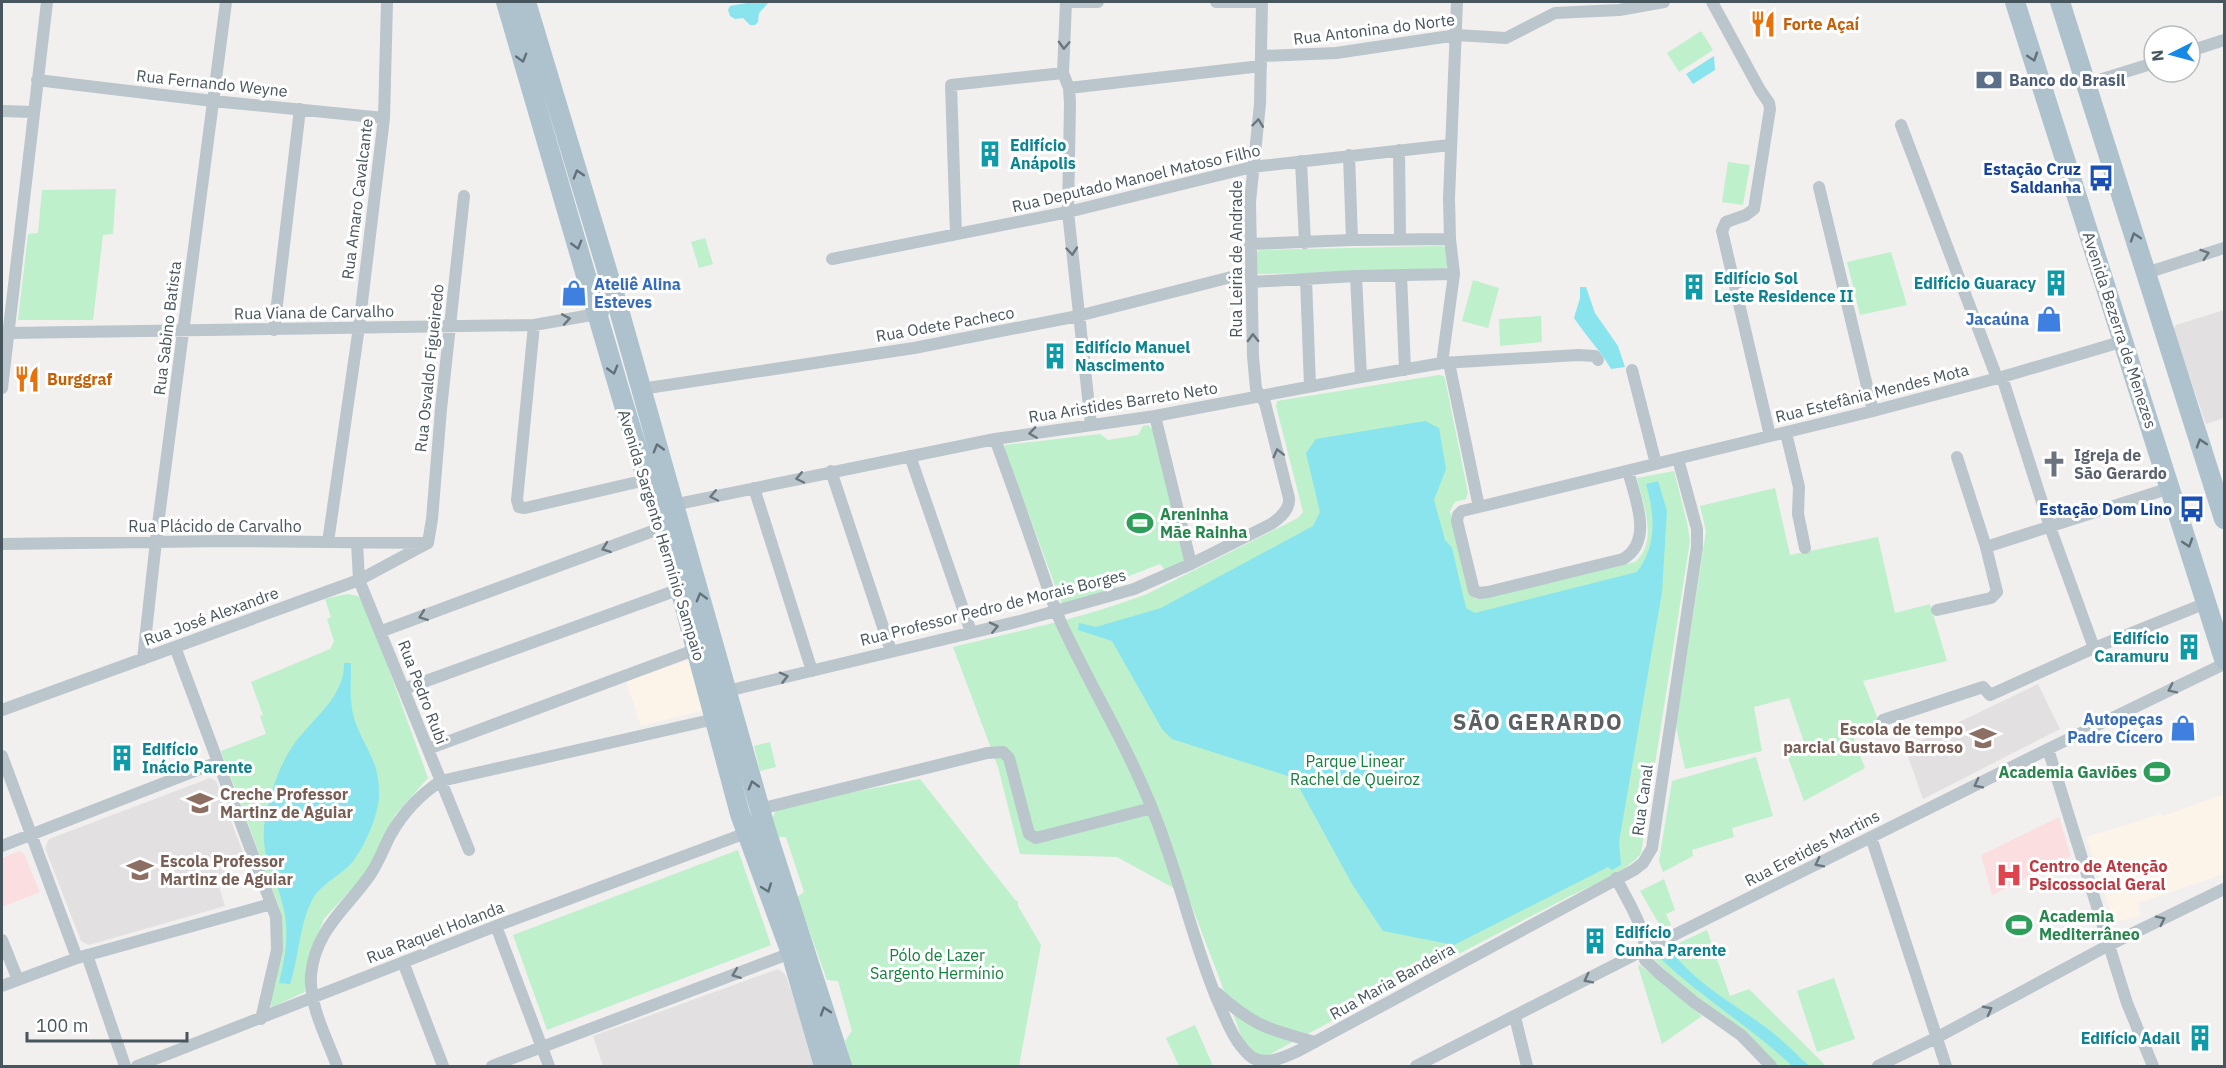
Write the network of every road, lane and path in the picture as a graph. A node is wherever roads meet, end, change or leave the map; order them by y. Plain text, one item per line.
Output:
1 (47, 2) edge
2 (226, 2) edge
3 (387, 2) edge
4 (506, 2) edge
5 (526, 2) edge
6 (1066, 2) edge
7 (1098, 2) edge
8 (1216, 2) edge
9 (1262, 2) edge
10 (1457, 2) edge
11 (1664, 2) edge
12 (1712, 2) edge
13 (2015, 2) edge
14 (2060, 2) edge
15 (1555, 7) edge
16 (1457, 35) junction
17 (2224, 40) edge
18 (2202, 47) edge
19 (1262, 61) junction
20 (2142, 67) edge
21 (1063, 73) junction
22 (37, 81) junction
23 (2086, 84) junction
24 (1069, 88) junction
25 (213, 101) junction
26 (300, 109) junction
27 (2, 111) edge
28 (33, 111) junction
29 (384, 118) junction
30 (1901, 125) dead end
31 (1450, 145) junction
32 (1399, 150) junction
33 (1349, 155) junction
34 (1302, 161) junction
35 (1252, 168) junction
36 (1819, 187) dead end
37 (464, 196) dead end
38 (1068, 212) junction
39 (956, 234) junction
40 (1450, 239) junction
41 (1352, 240) junction
42 (1400, 240) junction
43 (1305, 243) junction
44 (1250, 244) junction
45 (2224, 248) edge
46 (832, 259) dead end
47 (2146, 273) junction
48 (1455, 274) junction
49 (1401, 275) junction
50 (1356, 276) junction
51 (1251, 277) junction
52 (1306, 279) junction
53 (7, 294) edge
54 (619, 310) junction
55 (597, 314) junction
56 (1078, 316) junction
57 (534, 325) junction
58 (449, 326) junction
59 (358, 327) junction
60 (184, 329) junction
61 (274, 330) junction
62 (8, 333) junction
63 (2124, 340) junction
64 (1598, 360) dead end
65 (1446, 363) junction
66 (1405, 370) junction
67 (1632, 370) dead end
68 (1361, 377) junction
69 (2000, 378) junction
70 (1310, 386) junction
71 (2, 388) edge
72 (641, 389) junction
73 (1260, 395) junction
74 (1873, 411) junction
75 (1155, 416) junction
76 (1091, 425) junction
77 (1786, 433) junction
78 (1770, 436) junction
79 (995, 439) junction
80 (910, 456) junction
81 (1957, 457) dead end
82 (1678, 459) junction
83 (1656, 464) junction
84 (831, 471) junction
85 (1628, 471) junction
86 (2218, 474) edge
87 (646, 480) junction
88 (754, 488) junction
89 (2170, 488) junction
90 (1479, 507) junction
91 (1287, 509) joint
92 (663, 514) junction
93 (2224, 519) edge
94 (2050, 527) junction
95 (156, 542) junction
96 (328, 542) junction
97 (357, 543) junction
98 (428, 543) junction
99 (2, 544) edge
100 (1986, 547) junction
101 (1804, 548) dead end
102 (1191, 564) junction
103 (360, 580) junction
104 (680, 589) junction
105 (2206, 603) junction
106 (1937, 610) dead end
107 (1056, 612) junction
108 (382, 631) junction
109 (971, 632) junction
110 (176, 647) junction
111 (2094, 648) junction
112 (697, 649) junction
113 (891, 651) junction
114 (143, 659) junction
115 (2224, 659) edge
116 (2224, 664) edge
117 (812, 670) junction
118 (404, 689) junction
119 (727, 691) junction
120 (2, 710) edge
121 (715, 719) junction
122 (1883, 720) dead end
123 (428, 749) junction
124 (2048, 749) junction
125 (2, 756) edge
126 (218, 762) junction
127 (441, 781) junction
128 (1152, 808) junction
129 (760, 809) junction
130 (746, 833) junction
131 (30, 836) junction
132 (1871, 837) junction
133 (2, 846) edge
134 (469, 850) dead end
135 (1616, 878) junction
136 (2224, 889) edge
137 (271, 904) junction
138 (496, 926) junction
139 (2, 940) edge
140 (2109, 945) junction
141 (1646, 949) junction
142 (790, 953) junction
143 (82, 957) junction
144 (403, 962) junction
145 (18, 980) junction
146 (2, 986) edge
147 (1212, 988) junction
148 (312, 998) junction
149 (1515, 1017) junction
150 (261, 1019) junction
151 (1936, 1038) junction
152 (1315, 1042) junction
153 (542, 1047) junction
154 (125, 1066) edge
155 (137, 1066) edge
156 (337, 1066) edge
157 (443, 1066) edge
158 (492, 1066) edge
159 (549, 1066) edge
160 (824, 1066) edge
161 (842, 1066) edge
162 (1416, 1066) edge
163 (1527, 1066) edge
164 (1771, 1066) edge
165 (1878, 1066) edge
166 (1946, 1066) edge
167 (2153, 1066) edge

1 - 22 street
2 - 25 street, Rua Sabino Batista
3 - 29 street, Rua Amaro Cavalcante
4 -> 55 main road, Avenida Sargento Hermínio Sampaio
54 -> 5 main road, Avenida Sargento Hermínio Sampaio
6 - 7 street
6 -> 21 street
8 - 9 street
9 - 19 street, Rua Leiria de Andrade
10 - 16 street
11 - 15 street, Rua Antonina do Norte
12 - 78 street
13 -> 63 main road, Avenida Bezerra de Menezes
14 - 23 main road
15 - 16 street, Rua Antonina do Norte
16 - 19 street, Rua Antonina do Norte
16 - 31 street
17 - 18 street
19 - 24 street, Rua Antonina do Norte
35 -> 19 street, Rua Leiria de Andrade
20 - 23 street
21 - 24 street
21 - 39 street
22 - 25 street, Rua Fernando Weyne
22 - 28 street
47 -> 23 main road
24 - 38 street
25 - 26 street, Rua Fernando Weyne
25 - 60 street, Rua Sabino Batista
26 - 29 street, Rua Fernando Weyne
26 - 61 street
27 - 28 street
28 - 53 street
29 - 59 street, Rua Amaro Cavalcante
30 - 69 street
31 - 32 street, Rua Deputado Manoel Matoso Filho
31 - 40 street
32 - 33 street, Rua Deputado Manoel Matoso Filho
32 - 42 street
33 - 34 street, Rua Deputado Manoel Matoso Filho
33 - 41 street
34 - 35 street, Rua Deputado Manoel Matoso Filho
34 - 43 street
35 - 38 street, Rua Deputado Manoel Matoso Filho
35 - 44 street, Rua Leiria de Andrade
36 - 74 street
37 - 58 street, Rua Osvaldo Figueiredo
38 - 39 street, Rua Deputado Manoel Matoso Filho
38 -> 56 street
39 - 46 street, Rua Deputado Manoel Matoso Filho
40 - 42 street
40 - 48 street
41 - 42 street
41 - 43 street
43 - 44 street
44 - 51 street, Rua Leiria de Andrade
47 -> 45 street
86 -> 47 main road
48 - 49 street, Rua Odete Pacheco
48 - 65 street
49 - 50 street, Rua Odete Pacheco
49 - 66 street
50 - 52 street, Rua Odete Pacheco
50 - 68 street
51 - 52 street, Rua Odete Pacheco
51 - 56 street, Rua Odete Pacheco
73 -> 51 street, Rua Leiria de Andrade
52 - 70 street
53 - 62 street
54 - 55 street, Rua Viana de Carvalho
54 - 72 main road, Avenida Sargento Hermínio Sampaio
57 -> 55 street, Rua Viana de Carvalho
55 -> 87 main road, Avenida Sargento Hermínio Sampaio
56 - 72 street, Rua Odete Pacheco
56 - 76 street
57 - 58 street, Rua Viana de Carvalho
57 - 87 street
58 - 59 street, Rua Viana de Carvalho
58 - 98 street, Rua Osvaldo Figueiredo
59 - 61 street, Rua Viana de Carvalho
59 - 96 street, Rua Amaro Cavalcante
60 - 61 street, Rua Viana de Carvalho
60 - 62 street, Rua Viana de Carvalho
60 - 95 street, Rua Sabino Batista
62 - 71 street
63 - 69 street, Rua Estefânia Mendes Mota
63 - 89 main road, Avenida Bezerra de Menezes
64 - 65 street, Rua Aristides Barreto Neto
65 - 66 street, Rua Aristides Barreto Neto
65 - 90 street
66 - 68 street, Rua Aristides Barreto Neto
67 - 83 street
68 - 70 street, Rua Aristides Barreto Neto
69 - 74 street, Rua Estefânia Mendes Mota
69 - 94 street
70 - 73 street, Rua Aristides Barreto Neto
92 -> 72 main road, Avenida Sargento Hermínio Sampaio
73 - 75 street, Rua Aristides Barreto Neto
91 -> 73 street, Rua Leiria de Andrade
74 - 77 street, Rua Estefânia Mendes Mota
75 - 76 street, Rua Aristides Barreto Neto
75 - 102 street
76 -> 79 street, Rua Aristides Barreto Neto
77 - 78 street, Rua Estefânia Mendes Mota
77 - 101 street
78 - 82 street, Rua Estefânia Mendes Mota
79 - 80 street, Rua Aristides Barreto Neto
79 - 107 street, Rua Maria Bandeira
80 - 84 street, Rua Aristides Barreto Neto
80 - 109 street
81 - 100 street
82 - 83 street, Rua Estefânia Mendes Mota
82 - 135 street, Rua Canal
83 - 85 street, Rua Estefânia Mendes Mota
84 -> 88 street, Rua Aristides Barreto Neto
84 - 113 street
85 - 90 street, Rua Estefânia Mendes Mota
85 - 90 street, Rua Estefânia Mendes Mota
86 - 93 main road
87 - 92 main road, Avenida Sargento Hermínio Sampaio
88 -> 92 street, Rua Aristides Barreto Neto
88 - 117 street
89 - 94 street
89 -> 105 main road, Avenida Bezerra de Menezes
91 - 102 street, Rua Professor Pedro de Morais Borges
92 - 104 main road, Avenida Sargento Hermínio Sampaio
92 -> 108 street
119 -> 92 main road, Avenida Sargento Hermínio Sampaio
94 - 100 street
94 - 111 street
95 - 96 street, Rua Plácido de Carvalho
95 - 99 street, Rua Plácido de Carvalho
95 - 114 street, Rua Sabino Batista
96 - 97 street, Rua Plácido de Carvalho
97 - 98 street, Rua Plácido de Carvalho
97 - 103 street, Rua Pedro Rubi
98 - 103 street, Rua José Alexandre
100 - 106 street
102 - 107 street, Rua Professor Pedro de Morais Borges
103 - 108 street, Rua Pedro Rubi
103 - 110 street, Rua José Alexandre
104 - 112 main road, Avenida Sargento Hermínio Sampaio
104 - 118 street
105 - 111 street
105 - 115 main road, Avenida Bezerra de Menezes
109 -> 107 street, Rua Professor Pedro de Morais Borges
107 - 128 street, Rua Maria Bandeira
108 - 118 street, Rua Pedro Rubi
109 - 113 street, Rua Professor Pedro de Morais Borges
110 - 114 street, Rua José Alexandre
110 - 126 street
111 - 122 street
112 - 121 main road, Avenida Sargento Hermínio Sampaio
112 - 123 street
113 - 117 street, Rua Professor Pedro de Morais Borges
114 - 120 street, Rua José Alexandre
116 -> 124 street, Rua Eretides Martins
119 -> 117 street, Rua Professor Pedro de Morais Borges
118 - 123 street, Rua Pedro Rubi
129 -> 119 main road, Avenida Sargento Hermínio Sampaio
121 - 127 street
121 - 130 main road, Avenida Sargento Hermínio Sampaio
123 - 127 street, Rua Pedro Rubi
124 -> 132 street, Rua Eretides Martins
124 - 140 street
125 - 131 street
126 - 131 street
126 - 137 street
127 - 134 street, Rua Pedro Rubi
127 - 148 street
128 - 129 street
128 - 147 street, Rua Maria Bandeira
161 -> 129 main road, Avenida Sargento Hermínio Sampaio
130 - 138 street, Rua Raquel Holanda
130 -> 142 main road, Avenida Sargento Hermínio Sampaio
131 - 133 street
131 - 143 street
132 -> 141 street, Rua Eretides Martins
132 - 151 street
135 - 141 street
135 - 152 street, Rua Maria Bandeira
140 -> 136 street
137 - 143 street
137 - 150 street
138 - 144 street, Rua Raquel Holanda
138 - 153 street
139 - 145 street
151 -> 140 street
140 - 167 street
141 -> 149 street, Rua Eretides Martins
141 - 164 street
142 -> 153 street
142 - 160 main road, Avenida Sargento Hermínio Sampaio
143 - 145 street
143 - 154 street
144 - 148 street, Rua Raquel Holanda
144 - 157 street
145 - 146 street
147 - 152 street
147 - 152 street, Rua Maria Bandeira
148 - 150 street, Rua Raquel Holanda
148 - 156 street
149 - 162 street, Rua Eretides Martins
149 - 163 street
150 - 155 street, Rua Raquel Holanda
151 - 165 street
151 - 166 street
153 - 158 street
153 - 159 street

